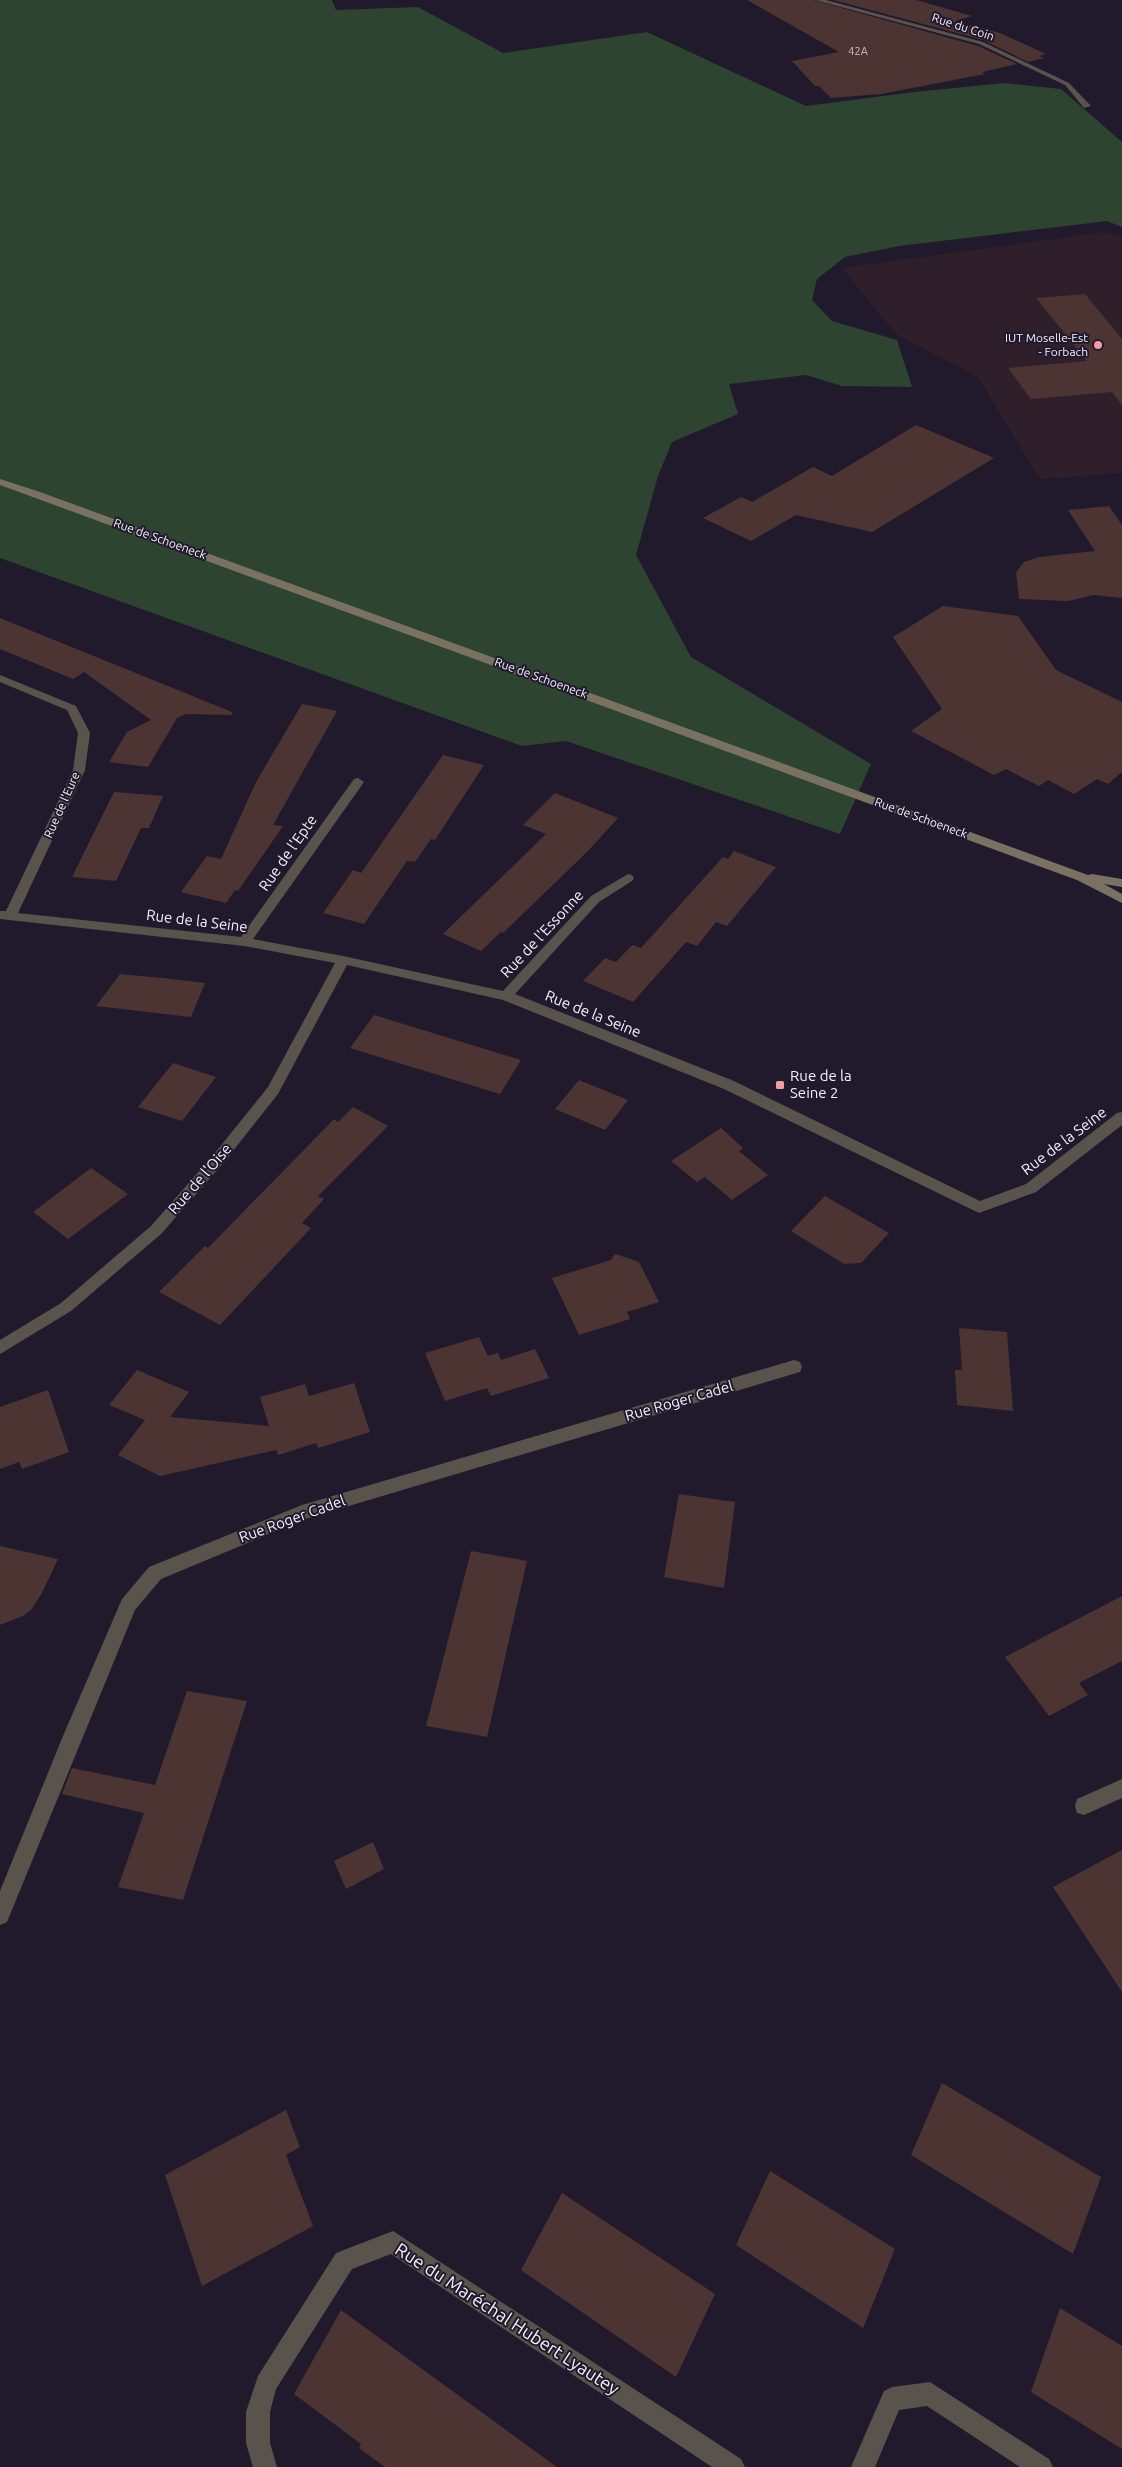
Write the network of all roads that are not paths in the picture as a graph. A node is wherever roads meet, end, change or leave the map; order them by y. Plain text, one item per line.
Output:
1 (818, 0) edge
2 (1087, 106) dead end
3 (0, 482) edge
4 (0, 678) edge
5 (358, 782) dead end
6 (1081, 876) junction
7 (628, 878) dead end
8 (1122, 883) edge
9 (1122, 899) edge
10 (6, 915) edge
11 (244, 942) junction
12 (343, 960) junction
13 (506, 996) junction
14 (1121, 1120) edge
15 (0, 1348) edge
16 (794, 1367) dead end
17 (1122, 1788) edge
18 (1084, 1806) dead end
19 (0, 1915) edge
20 (265, 2467) edge
21 (733, 2467) edge
22 (863, 2467) edge
23 (1041, 2467) edge

1 - 2 street, Rue du Coin
3 - 6 main road, Rue de Schoeneck
4 - 10 street, Rue de l'Eure
5 - 11 street, Rue de l'Epte
6 - 8 main road, Rue de Schoeneck
6 - 9 main road, Rue de Schoeneck
7 - 13 street, Rue de l'Essonne
10 - 11 street, Rue de la Seine
11 - 12 street, Rue de la Seine
12 - 13 street, Rue de la Seine
12 - 15 street, Rue de l'Oise
13 - 14 street, Rue de la Seine
16 - 19 street, Rue Roger Cadel
17 - 18 street
20 - 21 street, Rue du Maréchal Hubert Lyautey
22 - 23 street

